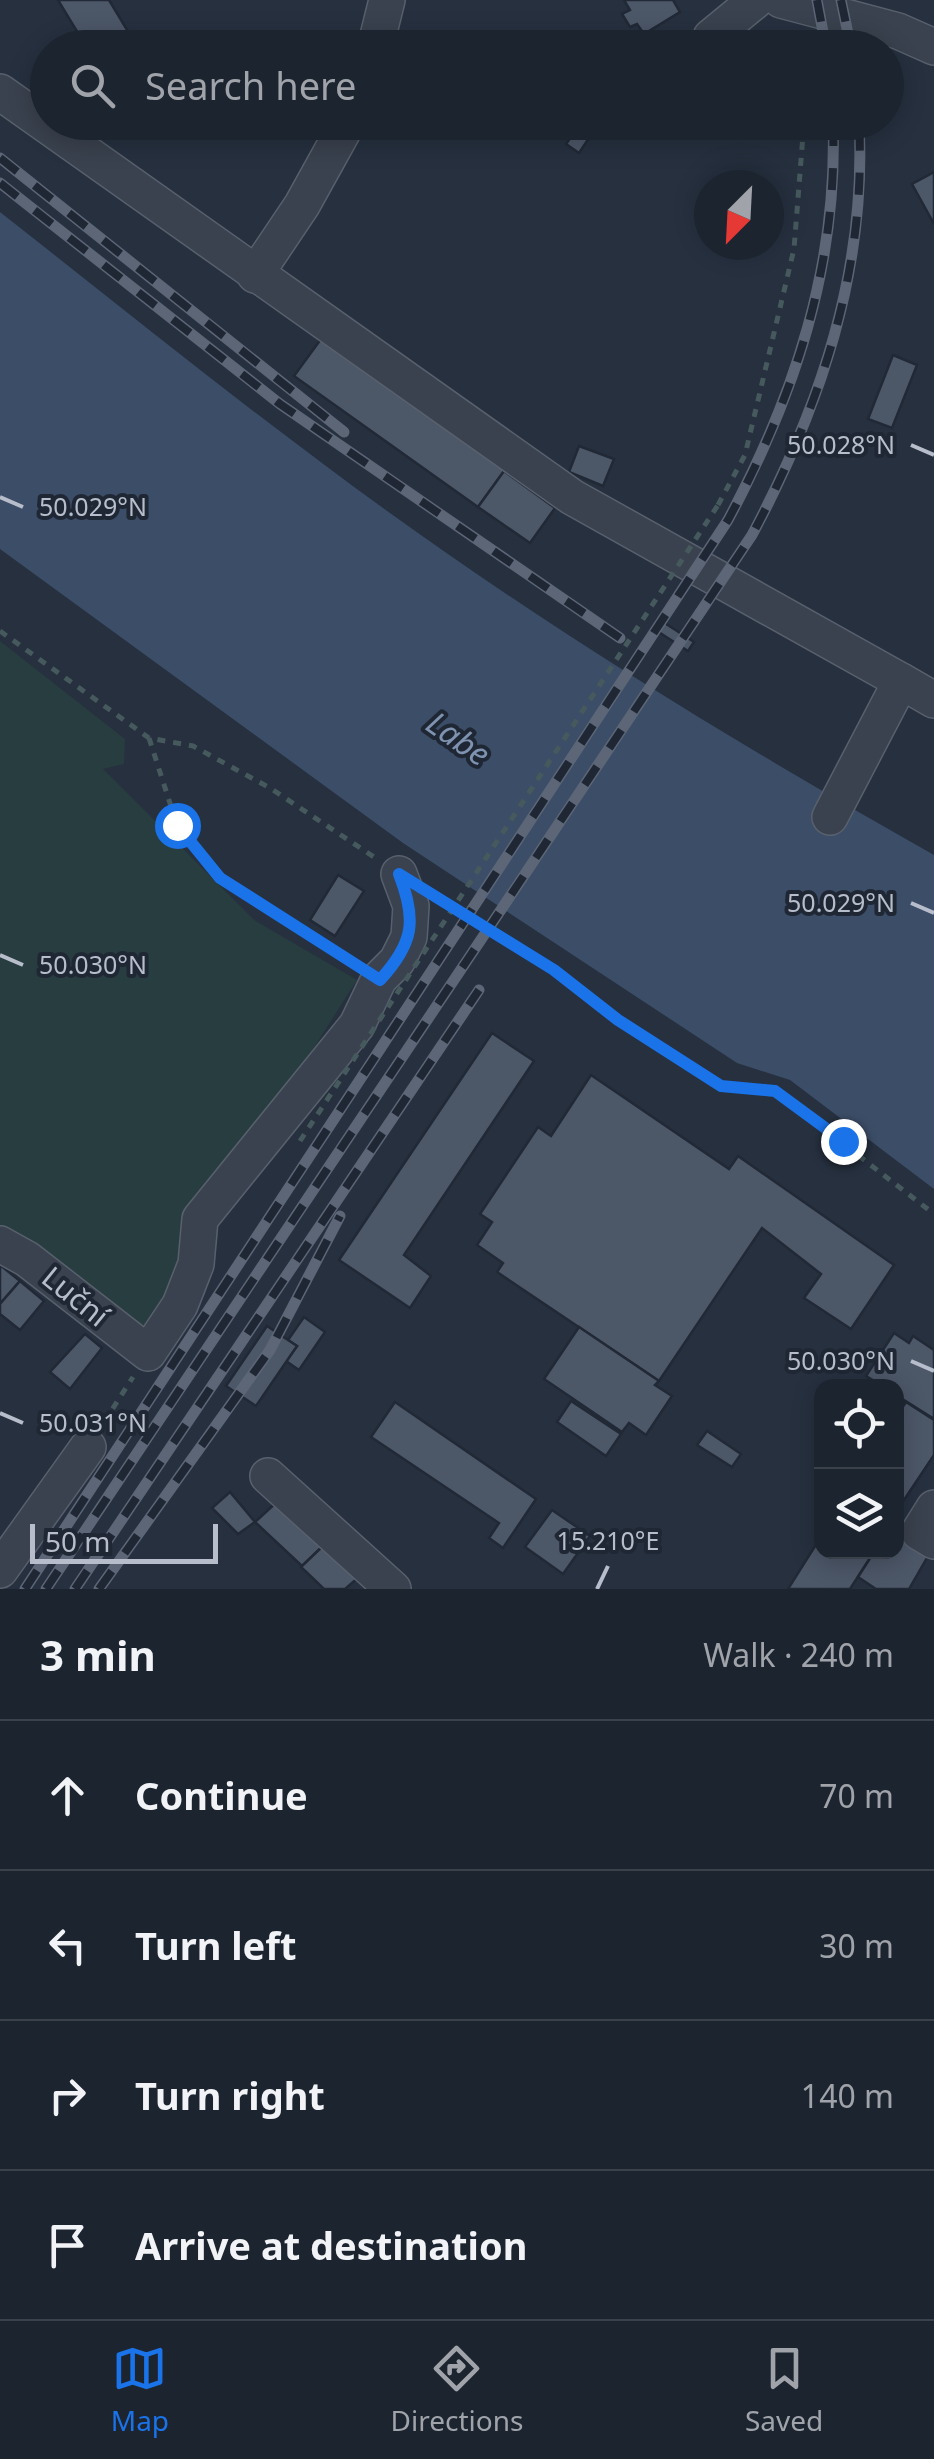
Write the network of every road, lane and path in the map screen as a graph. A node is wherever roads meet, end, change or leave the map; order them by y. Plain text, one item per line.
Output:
1 (387, 0) edge
2 (756, 0) edge
3 (782, 0) edge
4 (380, 30) edge
5 (720, 30) edge
6 (894, 30) edge
7 (904, 34) edge
8 (934, 46) edge
9 (0, 92) edge
10 (30, 113) edge
11 (67, 140) edge
12 (339, 140) edge
13 (803, 140) edge
14 (256, 275) junction
15 (0, 631) edge
16 (901, 680) junction
17 (934, 700) edge
18 (149, 738) junction
19 (830, 817) dead end
20 (399, 874) junction
21 (380, 980) junction
22 (300, 1141) dead end
23 (934, 1214) edge
24 (0, 1244) edge
25 (148, 1353) junction
26 (88, 1447) joint
27 (268, 1476) dead end
28 (934, 1508) edge
29 (934, 1541) edge
30 (0, 1570) edge
31 (393, 1589) edge

1 - 4 street
2 - 5 street
3 - 6 street
7 - 8 street
9 - 10 street
11 - 14 street
12 - 14 street
13 - 22 path, bridge
14 - 16 street
15 - 18 path
16 - 17 street
16 - 19 street
18 - 20 path
18 - 21 path
20 - 21 street
20 - 23 path
21 - 25 street
24 - 25 street, Luční
25 - 26 path
26 - 30 street
27 - 31 street
28 - 29 street

